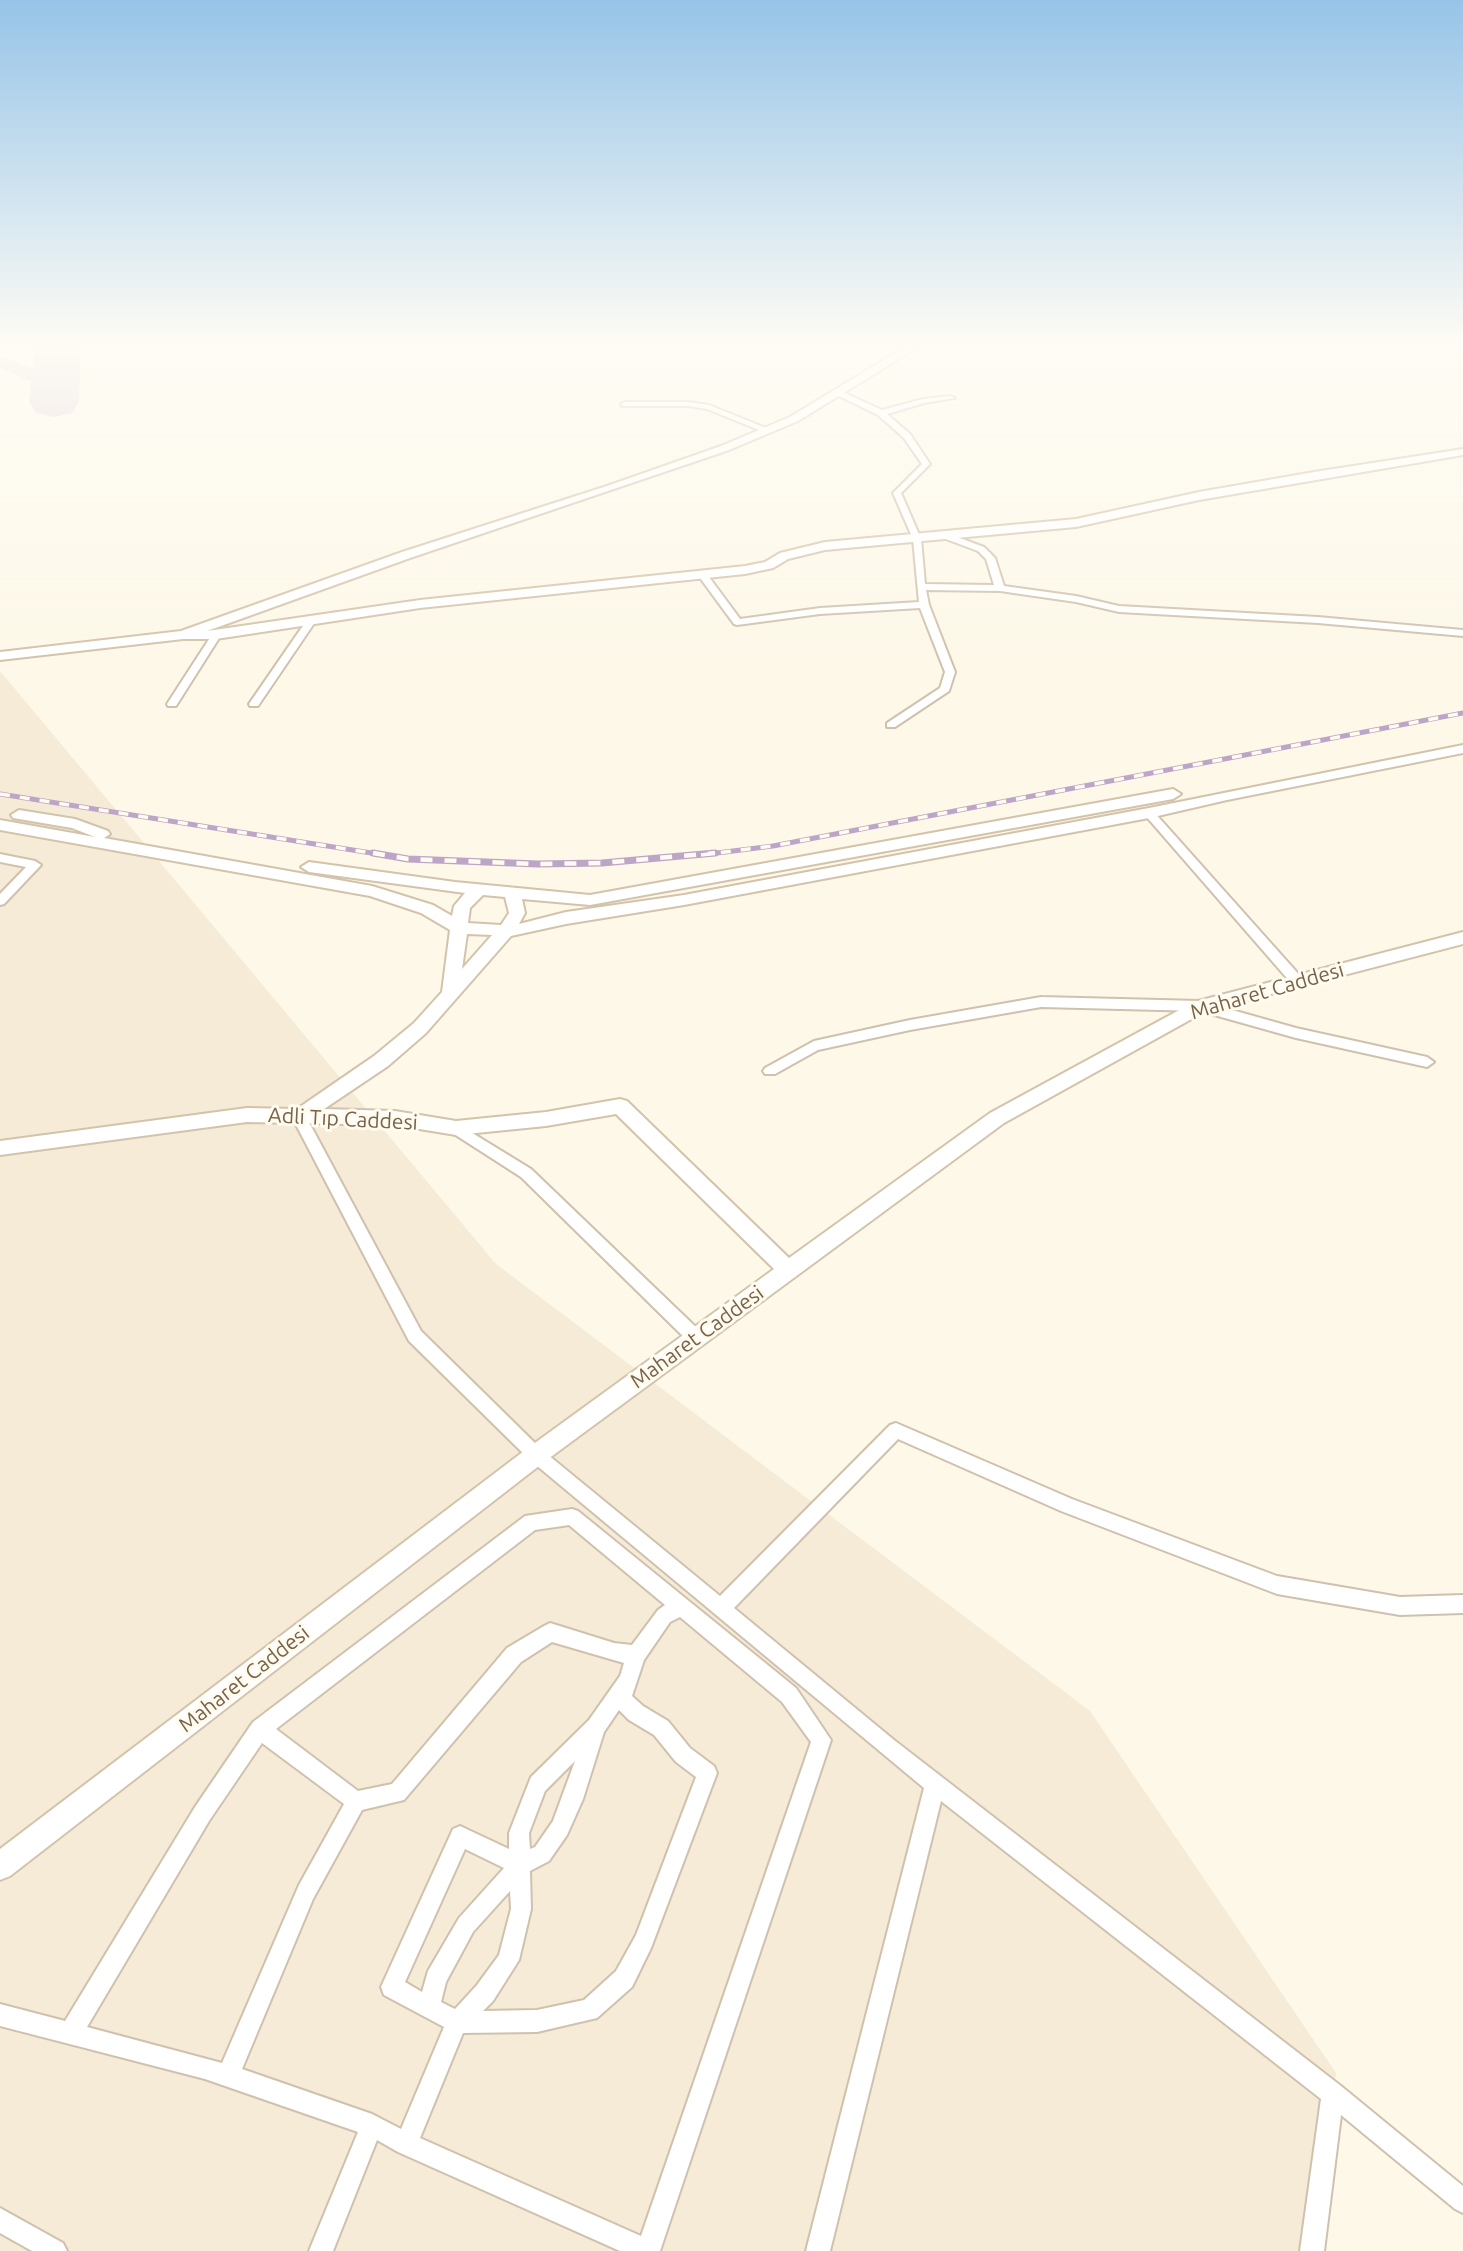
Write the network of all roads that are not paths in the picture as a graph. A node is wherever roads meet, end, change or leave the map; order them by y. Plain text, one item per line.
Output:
1 (716, 449) edge
2 (916, 449) edge
3 (1463, 452) edge
4 (946, 536) junction
5 (917, 538) junction
6 (704, 575) junction
7 (921, 587) junction
8 (1000, 588) junction
9 (923, 606) junction
10 (312, 619) junction
11 (1463, 633) edge
12 (183, 635) junction
13 (216, 635) junction
14 (0, 656) edge
15 (172, 704) dead end
16 (254, 704) dead end
17 (891, 724) dead end
18 (1463, 738) edge
19 (1463, 749) edge
20 (0, 812) edge
21 (1149, 813) junction
22 (0, 820) edge
23 (0, 825) edge
24 (0, 833) edge
25 (110, 841) junction
26 (0, 858) edge
27 (479, 889) junction
28 (512, 892) junction
29 (0, 901) edge
30 (460, 928) junction
31 (506, 931) junction
32 (1463, 939) edge
33 (1297, 981) junction
34 (450, 996) junction
35 (1200, 1006) junction
36 (1427, 1062) dead end
37 (770, 1071) dead end
38 (299, 1117) junction
39 (456, 1128) junction
40 (0, 1148) edge
41 (788, 1270) junction
42 (696, 1338) junction
43 (536, 1455) junction
44 (1463, 1604) edge
45 (681, 1606) junction
46 (721, 1608) junction
47 (636, 1655) junction
48 (625, 1683) junction
49 (596, 1727) junction
50 (260, 1729) junction
51 (935, 1784) junction
52 (356, 1801) junction
53 (520, 1865) junction
54 (0, 1867) edge
55 (429, 2007) junction
56 (0, 2015) edge
57 (457, 2022) junction
58 (70, 2034) junction
59 (228, 2076) junction
60 (1333, 2094) junction
61 (372, 2125) junction
62 (405, 2144) junction
63 (1463, 2201) edge
64 (0, 2220) edge
65 (55, 2251) edge
66 (321, 2251) edge
67 (647, 2251) edge
68 (818, 2251) edge
69 (1312, 2251) edge

1 - 12 street
2 - 5 street
3 - 4 street
4 - 5 street
4 - 8 street
5 - 6 street
5 - 7 street
6 - 9 street
6 - 10 street
7 - 8 street
7 - 9 street
8 - 11 street
9 - 17 street
10 - 13 street
10 - 16 street
12 - 13 street
12 - 14 street
13 - 15 street
18 - 28 street
19 - 21 street
20 - 25 street
21 - 31 street
21 - 33 street
22 - 25 street
23 - 25 street
24 - 25 street
25 - 27 street
25 - 30 street
26 - 29 street
27 - 28 street
27 - 30 street
28 - 31 street
30 - 31 street
30 - 34 street
31 - 34 street
32 - 33 street, Maharet Caddesi
33 - 35 street, Maharet Caddesi
34 - 38 street
35 - 36 street
35 - 37 street
35 - 41 street, Maharet Caddesi
38 - 39 street, Adli Tıp Caddesi
38 - 40 street, Adli Tıp Caddesi
38 - 43 street
39 - 41 street, Adli Tıp Caddesi
39 - 42 street
41 - 42 street, Maharet Caddesi
42 - 43 street, Maharet Caddesi
43 - 46 street
43 - 54 street, Maharet Caddesi
44 - 46 street
45 - 47 street
45 - 50 street
45 - 67 street
46 - 51 street
47 - 48 street
47 - 52 street
48 - 49 street
48 - 57 street
49 - 53 street
49 - 53 street
50 - 52 street
50 - 58 street
51 - 60 street
51 - 68 street
52 - 59 street
53 - 55 street
53 - 55 street
53 - 57 street
55 - 57 street
56 - 58 street
57 - 62 street
58 - 59 street
59 - 61 street
60 - 63 street
60 - 69 street
61 - 62 street
61 - 66 street
62 - 67 street
64 - 65 street

